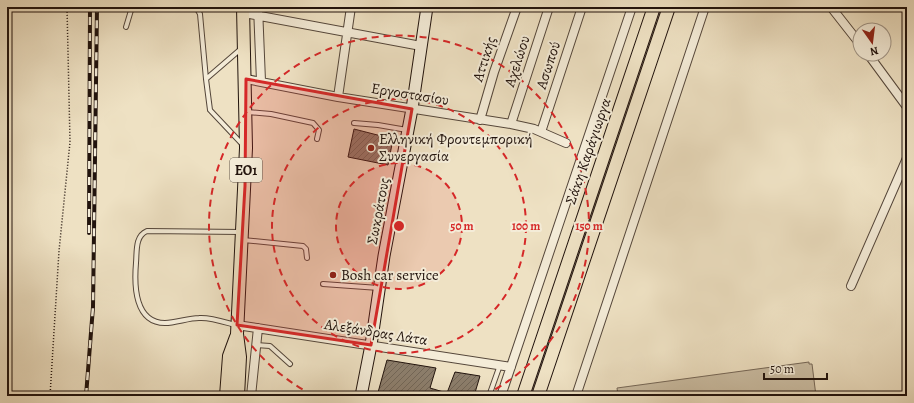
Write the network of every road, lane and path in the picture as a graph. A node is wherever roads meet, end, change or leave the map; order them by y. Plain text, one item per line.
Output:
1 (66, 7) edge
2 (132, 7) edge
3 (196, 7) edge
4 (351, 7) edge
5 (427, 7) edge
6 (517, 7) edge
7 (549, 7) edge
8 (582, 7) edge
9 (632, 7) edge
10 (654, 7) edge
11 (669, 7) edge
12 (705, 7) edge
13 (830, 7) edge
14 (244, 10) edge
15 (259, 11) edge
16 (126, 27) dead end
17 (348, 32) junction
18 (852, 34) edge
19 (245, 45) junction
20 (421, 46) junction
21 (874, 62) edge
22 (206, 79) junction
23 (246, 79) junction
24 (261, 82) junction
25 (338, 97) junction
26 (907, 107) edge
27 (412, 109) junction
28 (247, 112) junction
29 (480, 120) junction
30 (354, 122) dead end
31 (512, 124) junction
32 (408, 131) junction
33 (541, 132) junction
34 (317, 139) dead end
35 (566, 143) dead end
36 (246, 148) junction
37 (907, 158) edge
38 (242, 236) junction
39 (307, 258) dead end
40 (323, 284) dead end
41 (851, 286) dead end
42 (379, 288) junction
43 (258, 328) junction
44 (237, 330) junction
45 (256, 345) junction
46 (371, 346) junction
47 (290, 364) dead end
48 (500, 365) junction
49 (511, 367) junction
50 (578, 395) edge
51 (50, 396) edge
52 (226, 396) edge
53 (238, 396) edge
54 (251, 396) edge
55 (361, 396) edge
56 (489, 396) edge
57 (501, 396) edge
58 (523, 396) edge
59 (538, 396) edge

1 - 51 path
2 - 16 lane
3 - 22 lane
4 - 17 street
5 - 20 main road, Σωκράτους
6 - 29 street, Αττικής
7 - 31 street, Αχελώου
8 - 33 street, Ασωπού
9 - 49 street
10 - 58 main road, Σάκη Καράγιωργα
11 - 59 main road, Σάκη Καράγιωργα
12 - 50 street
13 - 18 street
14 - 15 street
14 - 19 main road, ΕΟ1
15 - 17 street
15 - 24 street
17 - 20 street
17 - 25 street
19 - 22 lane
19 - 23 main road, ΕΟ1
20 - 27 main road, Σωκράτους
21 - 26 street
22 - 36 lane
23 - 24 street, Εργοστασίου
23 - 28 main road, ΕΟ1
24 - 25 street, Εργοστασίου
25 - 27 street, Εργοστασίου
27 - 29 street, Εργοστασίου
27 - 32 main road, Σωκράτους
28 - 34 lane
28 - 36 main road, ΕΟ1
29 - 31 street, Εργοστασίου
30 - 32 lane
31 - 33 street, Εργοστασίου
32 - 42 main road, Σωκράτους
33 - 35 street, Εργοστασίου
36 - 38 main road, ΕΟ1
37 - 41 street
38 - 39 lane
38 - 44 main road, ΕΟ1
38 - 44 lane
40 - 42 lane
42 - 46 main road, Σωκράτους
43 - 44 street, Αλεξάνδρας Λάτα
43 - 45 street
43 - 46 street, Αλεξάνδρας Λάτα
44 - 52 main road, ΕΟ1
44 - 53 main road, ΕΟ1
45 - 47 lane
45 - 54 street
46 - 48 street, Αλεξάνδρας Λάτα
46 - 55 main road, Σωκράτους
48 - 49 street, Αλεξάνδρας Λάτα
48 - 56 lane
49 - 57 street

